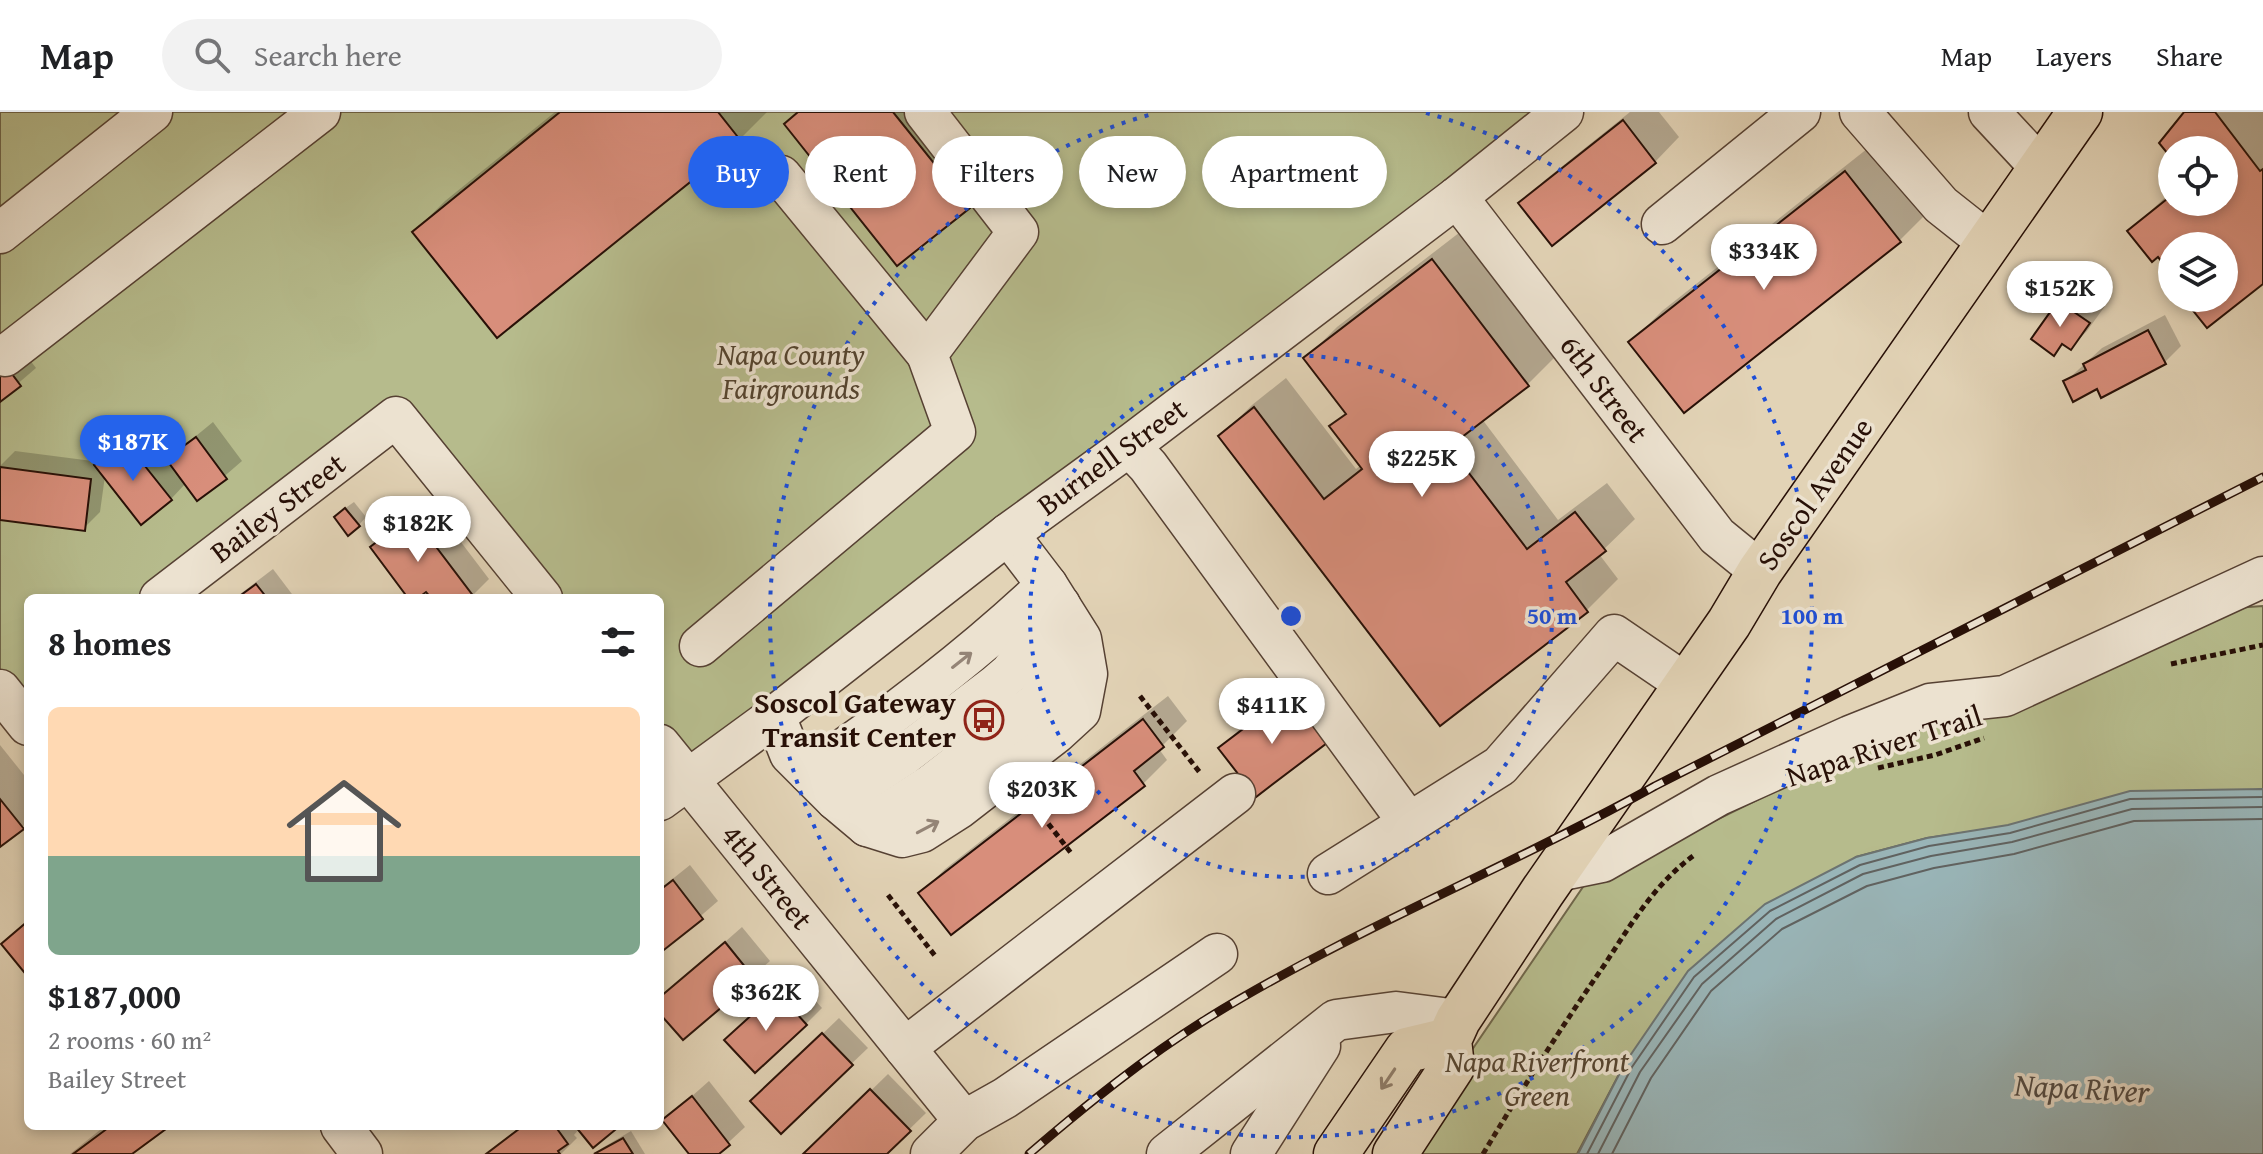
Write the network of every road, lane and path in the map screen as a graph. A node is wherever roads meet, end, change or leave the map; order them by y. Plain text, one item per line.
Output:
1 (152, 112) edge
2 (925, 112) edge
3 (1563, 112) edge
4 (1800, 112) edge
5 (1860, 112) edge
6 (1989, 112) edge
7 (2080, 112) edge
8 (302, 117) edge
9 (2042, 169) junction
10 (789, 186) edge
11 (1457, 197) junction
12 (1662, 224) dead end
13 (0, 233) edge
14 (1989, 243) junction
15 (927, 354) junction
16 (5, 356) dead end
17 (1129, 446) junction
18 (1008, 534) junction
19 (1760, 571) junction
20 (2263, 577) edge
21 (165, 594) edge
22 (539, 594) edge
23 (1060, 606) junction
24 (2263, 645) edge
25 (700, 646) dead end
26 (2164, 665) dead end
27 (1686, 684) junction
28 (1140, 696) dead end
29 (775, 716) junction
30 (1990, 736) dead end
31 (664, 758) edge
32 (1867, 770) dead end
33 (822, 786) junction
34 (674, 789) edge
35 (1026, 796) dead end
36 (1229, 798) joint
37 (1409, 823) junction
38 (1071, 853) dead end
39 (1697, 853) dead end
40 (1558, 871) junction
41 (1328, 874) dead end
42 (888, 895) dead end
43 (1217, 954) dead end
44 (936, 957) dead end
45 (1336, 1020) junction
46 (1454, 1030) junction
47 (905, 1048) junction
48 (964, 1121) junction
49 (344, 1130) edge
50 (362, 1154) edge
51 (931, 1154) edge
52 (1167, 1154) edge
53 (1251, 1154) edge
54 (1336, 1154) edge
55 (1395, 1154) edge
56 (1483, 1154) edge

1 - 13 street
2 - 15 street
3 - 11 street, Burnell Street
4 - 12 street
5 - 14 street
6 - 9 street
7 - 9 main road, Soscol Avenue
8 - 16 street
9 - 14 main road, Soscol Avenue
10 - 15 street
11 - 17 street, Burnell Street
11 - 19 street, 6th Street
14 - 19 main road, Soscol Avenue
15 - 25 street
17 - 18 street, Burnell Street
17 - 37 street
18 - 23 street
18 - 29 street, Burnell Street
19 - 27 main road, Soscol Avenue
20 - 40 street
21 - 22 street, Bailey Street
33 -> 23 street
33 -> 23 street
24 - 26 path
27 - 37 street
27 - 40 main road, Soscol Avenue
28 - 36 path
29 - 33 street
29 - 34 street, Burnell Street
30 - 32 path, Napa River Trail
31 - 34 street, 4th Street
34 - 47 street, 4th Street
35 - 38 path
36 - 47 street
37 - 41 street
39 - 56 path
40 - 46 main road, Soscol Avenue
42 - 44 path
43 - 48 street
45 - 46 street
45 - 52 street
45 - 53 street
46 -> 54 main road
46 - 55 main road, Soscol Avenue
47 - 48 street, 4th Street
48 - 51 street
49 - 50 street

